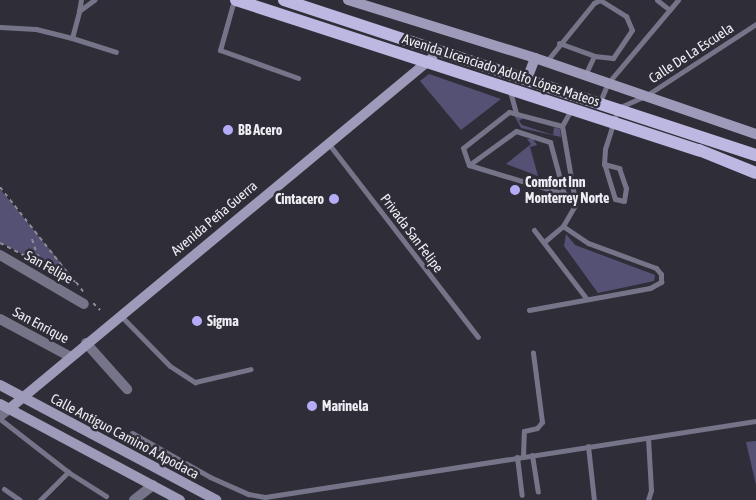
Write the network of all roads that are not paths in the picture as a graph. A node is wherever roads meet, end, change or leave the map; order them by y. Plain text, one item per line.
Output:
1 (81, 0) edge
2 (94, 0) edge
3 (235, 0) edge
4 (284, 0) edge
5 (348, 0) edge
6 (657, 0) edge
7 (678, 0) edge
8 (670, 10) junction
9 (79, 11) junction
10 (756, 24) edge
11 (0, 27) edge
12 (72, 38) junction
13 (559, 43) junction
14 (439, 51) junction
15 (116, 52) dead end
16 (594, 56) junction
17 (535, 58) junction
18 (428, 62) junction
19 (546, 62) junction
20 (585, 75) junction
21 (298, 78) dead end
22 (527, 79) junction
23 (608, 83) junction
24 (509, 88) junction
25 (642, 97) junction
26 (600, 102) junction
27 (618, 108) junction
28 (572, 109) junction
29 (516, 113) junction
30 (594, 116) junction
31 (613, 122) junction
32 (562, 126) junction
33 (756, 134) edge
34 (328, 142) junction
35 (756, 155) edge
36 (604, 164) junction
37 (469, 165) junction
38 (756, 173) edge
39 (564, 194) junction
40 (574, 197) junction
41 (563, 226) junction
42 (534, 230) dead end
43 (544, 242) junction
44 (0, 255) edge
45 (586, 298) junction
46 (84, 304) dead end
47 (529, 310) dead end
48 (119, 315) junction
49 (0, 319) edge
50 (478, 337) dead end
51 (86, 342) junction
52 (533, 353) dead end
53 (69, 356) junction
54 (251, 369) dead end
55 (0, 385) edge
56 (127, 389) dead end
57 (21, 396) junction
58 (4, 406) edge
59 (0, 418) edge
60 (756, 421) edge
61 (132, 433) dead end
62 (648, 438) junction
63 (588, 446) junction
64 (532, 455) junction
65 (520, 457) junction
66 (68, 472) junction
67 (153, 485) junction
68 (4, 489) dead end
69 (538, 492) dead end
70 (522, 495) dead end
71 (106, 496) dead end
72 (271, 498) edge
73 (20, 500) edge
74 (40, 500) edge
75 (134, 500) edge
76 (180, 500) edge
77 (216, 500) edge
78 (594, 500) edge
79 (648, 500) edge

1 - 9 lane
2 - 9 lane
3 - 18 main road, Avenida Licenciado Adolfo López Mateos
3 - 21 lane
4 - 14 main road, Avenida Licenciado Adolfo López Mateos
5 - 17 street
6 - 8 lane
7 - 8 lane
8 - 23 lane
9 - 12 lane
10 - 25 lane, Calle De La Escuela
11 - 12 lane
12 - 15 lane
13 - 16 lane
13 - 16 lane
13 - 19 lane
14 - 18 street, Avenida Peña Guerra
14 - 22 main road, Avenida Licenciado Adolfo López Mateos
16 - 20 lane
17 - 19 street
17 - 22 street
18 - 24 main road, Avenida Licenciado Adolfo López Mateos
18 - 34 street, Avenida Peña Guerra
19 - 20 street
20 - 23 street
22 - 26 main road, Avenida Licenciado Adolfo López Mateos
23 - 25 street
23 - 26 lane
24 - 28 main road, Avenida Licenciado Adolfo López Mateos
24 - 29 lane
25 - 27 lane, Calle De La Escuela
25 - 33 street
26 - 27 main road, Avenida Licenciado Adolfo López Mateos
26 - 30 lane
27 - 31 lane
27 - 35 main road, Avenida Licenciado Adolfo López Mateos
28 - 30 main road, Avenida Licenciado Adolfo López Mateos
28 - 32 lane
29 - 32 lane
29 - 37 lane
30 - 31 main road, Avenida Licenciado Adolfo López Mateos
31 - 36 lane
31 - 38 main road, Avenida Licenciado Adolfo López Mateos
32 - 40 lane
34 - 48 street, Avenida Peña Guerra
34 - 50 lane, Privada San Felipe
36 - 36 lane
37 - 39 lane
37 - 39 lane
39 - 40 lane
40 - 41 lane
41 - 43 lane
41 - 45 lane
42 - 43 lane
43 - 45 lane
44 - 46 street, San Felipe
45 - 47 lane
48 - 51 street, Avenida Peña Guerra
48 - 54 lane
49 - 53 street, San Enrique
51 - 53 street, Avenida Peña Guerra
51 - 56 street
52 - 65 lane
53 - 57 street, Avenida Peña Guerra
55 - 57 street, Calle Antiguo Camino A Apodaca
57 - 58 street, Avenida Peña Guerra
57 - 77 street, Calle Antiguo Camino A Apodaca
58 - 59 street
58 - 67 street
59 - 66 lane
60 - 62 lane
61 - 72 lane
62 - 63 lane
62 - 79 lane
63 - 64 lane
63 - 78 lane
64 - 65 lane
64 - 69 lane
65 - 70 lane
65 - 72 lane
66 - 71 lane
66 - 74 lane
67 - 75 street
67 - 76 street
68 - 73 lane

